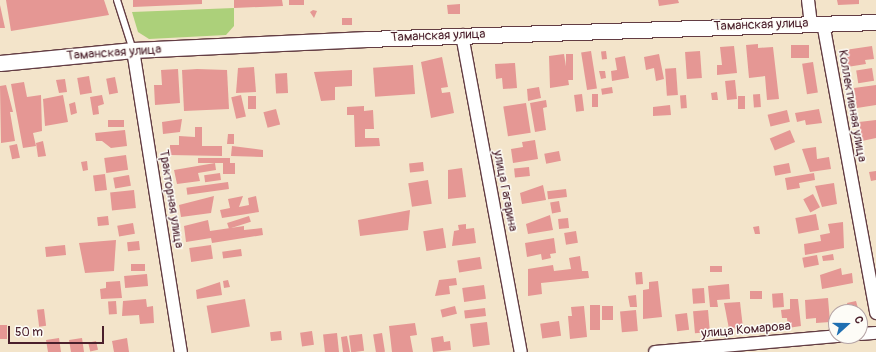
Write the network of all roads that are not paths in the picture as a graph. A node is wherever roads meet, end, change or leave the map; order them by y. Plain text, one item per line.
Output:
1 (117, 0) edge
2 (808, 0) edge
3 (876, 22) edge
4 (817, 23) junction
5 (462, 34) junction
6 (133, 50) junction
7 (0, 63) edge
8 (876, 313) edge
9 (828, 337) edge
10 (181, 352) edge
11 (521, 352) edge
12 (655, 352) edge

1 - 6 lane
2 - 4 street, Коллективная улица
3 - 4 street, Таманская улица
4 - 5 street, Таманская улица
4 - 8 street, Коллективная улица
5 - 6 street, Таманская улица
5 - 11 street, улица Гагарина
6 - 7 street, Таманская улица
6 - 10 street, Тракторная улица
9 - 12 street, улица Комарова

